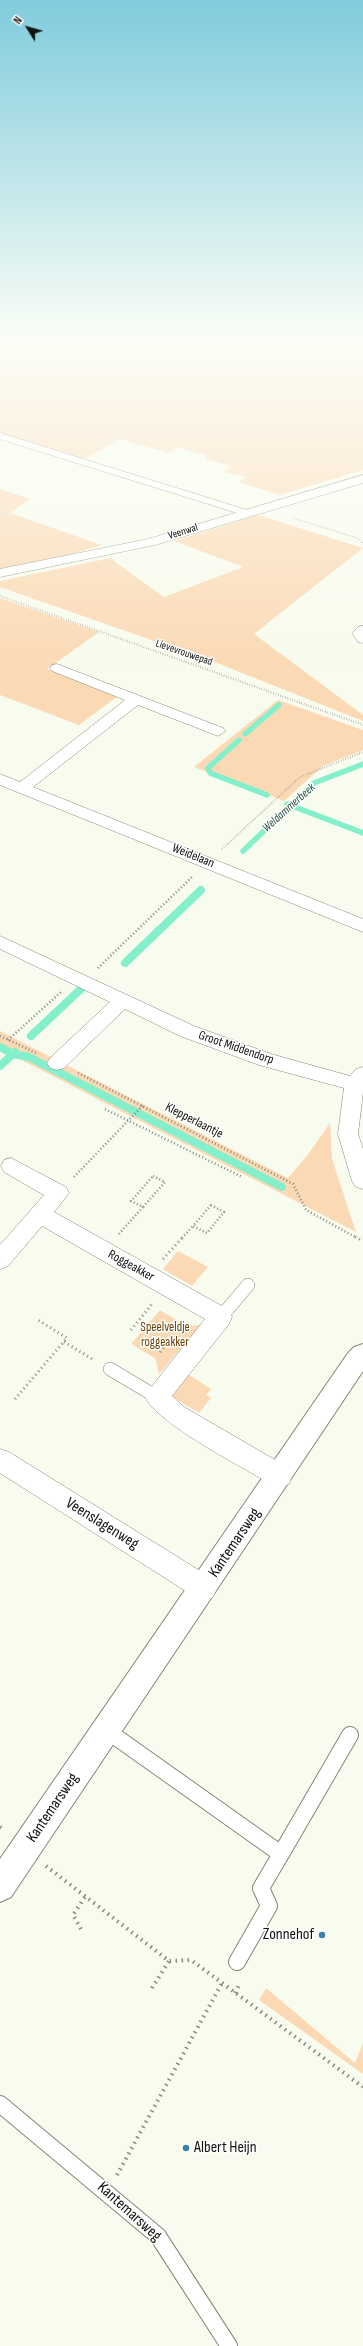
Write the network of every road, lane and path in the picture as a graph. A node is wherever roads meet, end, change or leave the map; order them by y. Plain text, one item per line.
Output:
1 (44, 449) edge
2 (363, 479) edge
3 (262, 508) junction
4 (247, 512) junction
5 (363, 543) edge
6 (0, 573) edge
7 (0, 596) edge
8 (363, 630) edge
9 (363, 638) edge
10 (57, 668) dead end
11 (136, 699) junction
12 (363, 725) edge
13 (218, 731) dead end
14 (0, 779) edge
15 (22, 788) junction
16 (363, 926) edge
17 (0, 942) edge
18 (76, 978) junction
19 (123, 1000) junction
20 (0, 1036) edge
21 (8, 1040) junction
22 (57, 1063) junction
23 (359, 1079) edge
24 (142, 1106) junction
25 (105, 1109) dead end
26 (129, 1120) junction
27 (11, 1166) dead end
28 (242, 1178) dead end
29 (363, 1181) edge
30 (58, 1193) junction
31 (143, 1207) junction
32 (40, 1215) junction
33 (193, 1226) junction
34 (363, 1241) edge
35 (104, 1251) junction
36 (0, 1260) edge
37 (158, 1281) junction
38 (248, 1285) dead end
39 (221, 1317) junction
40 (38, 1320) dead end
41 (131, 1330) dead end
42 (64, 1342) junction
43 (363, 1354) edge
44 (110, 1369) joint
45 (156, 1397) junction
46 (15, 1399) dead end
47 (0, 1460) edge
48 (280, 1476) junction
49 (204, 1588) junction
50 (106, 1730) junction
51 (350, 1735) dead end
52 (26, 1849) junction
53 (282, 1854) junction
54 (0, 1886) edge
55 (85, 1897) junction
56 (81, 1930) dead end
57 (169, 1961) junction
58 (237, 1962) dead end
59 (222, 1983) junction
60 (152, 1988) dead end
61 (363, 2087) edge
62 (0, 2104) edge
63 (108, 2193) junction
64 (229, 2346) edge

1 - 4 lane
2 - 3 street, Veenwal
3 - 4 street, Veenwal
3 - 5 path
4 - 6 street, Veenwal
7 - 12 path, Lievevrouwepad
8 - 9 street
10 - 11 street
11 - 13 street
11 - 15 street
14 - 15 street, Weidelaan
15 - 16 street, Weidelaan
17 - 18 street, Groot Middendorp
18 - 19 street, Groot Middendorp
18 - 21 path
19 - 22 street
19 - 23 street, Groot Middendorp
20 - 21 path, Klepperlaantje
21 - 22 path, Klepperlaantje
22 - 24 path, Klepperlaantje
23 - 29 street
24 - 26 path
24 - 34 path, Klepperlaantje
25 - 26 path
26 - 28 path
26 - 30 path
27 - 30 street
30 - 32 street
31 - 31 path
31 - 35 path
32 - 35 street, Roggeakker
32 - 36 street
33 - 33 path
33 - 37 path
35 - 37 street, Roggeakker
37 - 39 street, Roggeakker
37 - 41 path
38 - 39 lane
39 - 45 street
40 - 42 path
42 - 44 path
42 - 46 path
43 - 48 street, Kantemarsweg
44 - 45 lane
45 - 48 street
47 - 49 street, Veenslagenweg
48 - 49 street, Kantemarsweg
49 - 50 street, Kantemarsweg
50 - 52 street, Kantemarsweg
50 - 53 lane
51 - 53 lane
52 - 54 street, Kantemarsweg
52 - 55 path
53 - 58 lane
55 - 56 path
55 - 57 path
57 - 59 path
57 - 60 path
59 - 61 path
59 - 63 path
62 - 63 lane, Kantemarsweg
63 - 64 lane, Kantemarsweg

